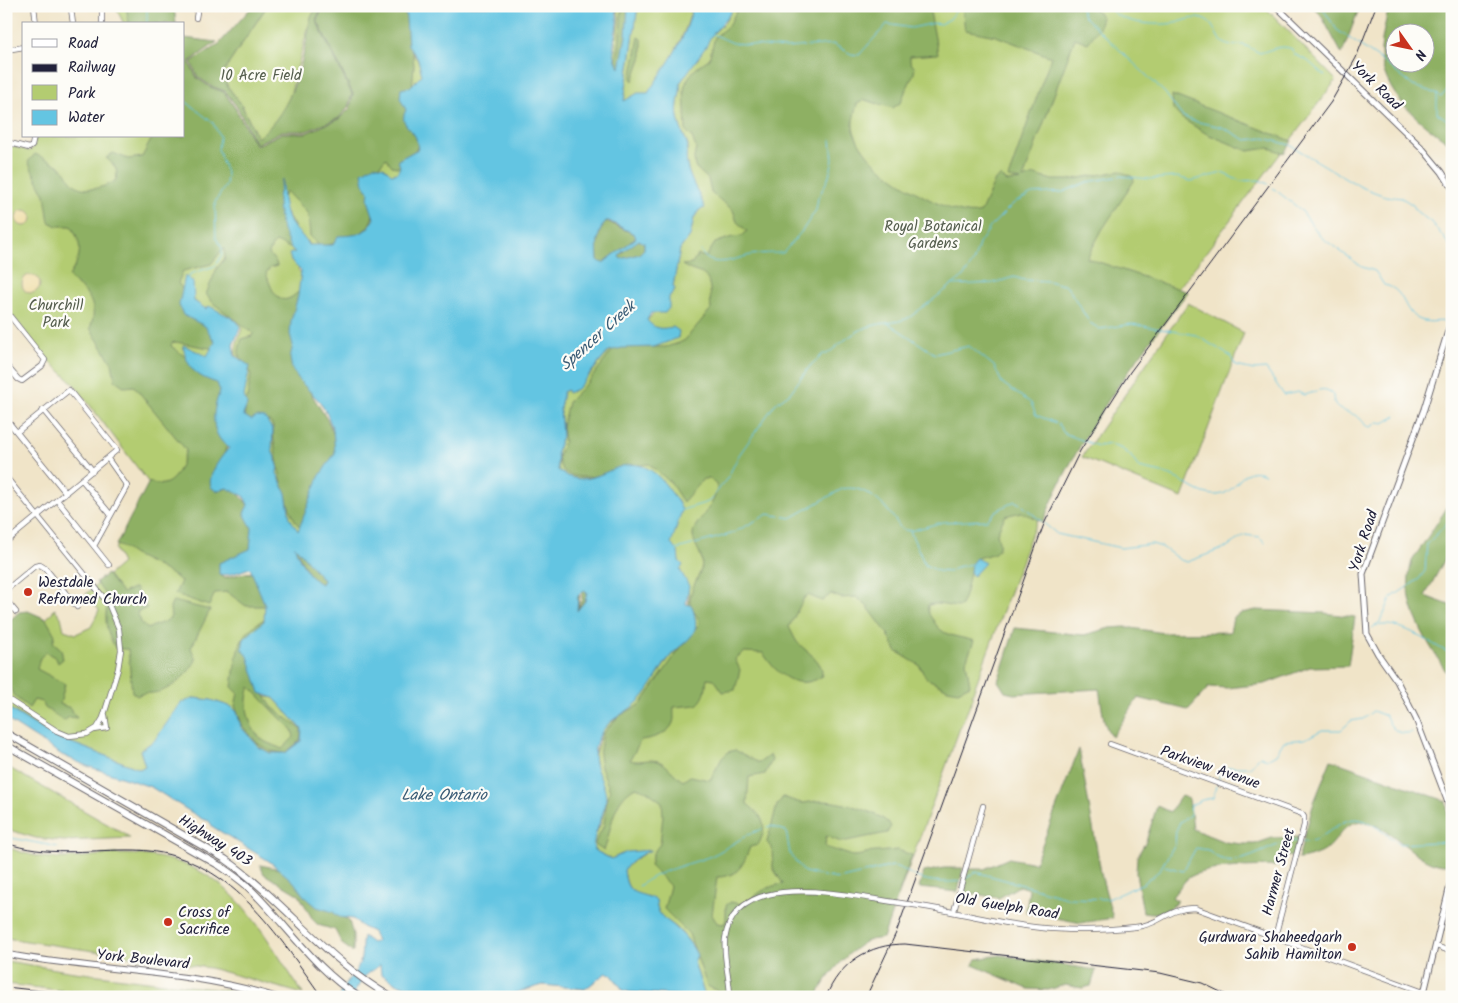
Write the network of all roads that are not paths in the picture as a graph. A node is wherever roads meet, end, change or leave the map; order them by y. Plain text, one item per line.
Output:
1 (34, 6) edge
2 (198, 6) edge
3 (1276, 6) edge
4 (71, 7) edge
5 (196, 18) dead end
6 (36, 22) edge
7 (73, 22) edge
8 (102, 22) edge
9 (22, 47) edge
10 (6, 50) edge
11 (34, 138) edge
12 (6, 142) edge
13 (1452, 188) edge
14 (6, 311) edge
15 (1452, 318) edge
16 (6, 365) edge
17 (43, 410) junction
18 (7, 421) edge
19 (17, 432) junction
20 (108, 459) junction
21 (93, 471) junction
22 (6, 477) edge
23 (82, 480) junction
24 (66, 493) junction
25 (57, 500) junction
26 (111, 515) junction
27 (38, 516) junction
28 (7, 541) edge
29 (94, 546) junction
30 (109, 564) dead end
31 (6, 590) edge
32 (6, 600) edge
33 (77, 607) dead end
34 (16, 612) dead end
35 (6, 698) edge
36 (105, 714) junction
37 (94, 730) junction
38 (6, 733) edge
39 (1110, 744) dead end
40 (6, 745) edge
41 (983, 806) dead end
42 (1302, 814) joint
43 (1452, 822) edge
44 (1452, 877) edge
45 (1449, 902) edge
46 (954, 911) junction
47 (1275, 937) junction
48 (1436, 946) junction
49 (1452, 952) edge
50 (6, 954) edge
51 (1424, 994) edge
52 (276, 997) edge
53 (359, 997) edge
54 (391, 997) edge
55 (730, 997) edge
56 (1437, 997) edge

1 - 6 street
2 - 5 street
3 - 13 main road, York Road
4 - 7 street
4 - 8 street
9 - 10 street
11 - 12 street
14 - 16 street
15 - 43 main road, York Road
17 - 19 street
17 - 20 street
17 - 21 street
18 - 19 street
19 - 24 street
20 - 21 street
20 - 26 street
21 - 23 street
22 - 27 street
23 - 24 street
23 - 26 street
24 - 25 street
25 - 27 street
25 - 29 street
26 - 29 street
27 - 28 street
27 - 36 street
29 - 30 street
31 - 33 street
32 - 34 street
35 - 37 street
36 - 37 street
36 - 37 street
38 - 54 highway, Highway 403
39 - 42 street, Parkview Avenue
40 - 53 highway, Highway 403
41 - 46 street
42 - 47 street, Harmer Street
44 - 45 main road
45 - 48 main road
46 - 47 street, Old Guelph Road
46 - 55 street, Old Guelph Road, bridge
47 - 51 street, Old Guelph Road
48 - 49 street
48 - 51 main road
50 - 52 main road, York Boulevard
51 - 56 street, Old Guelph Road

